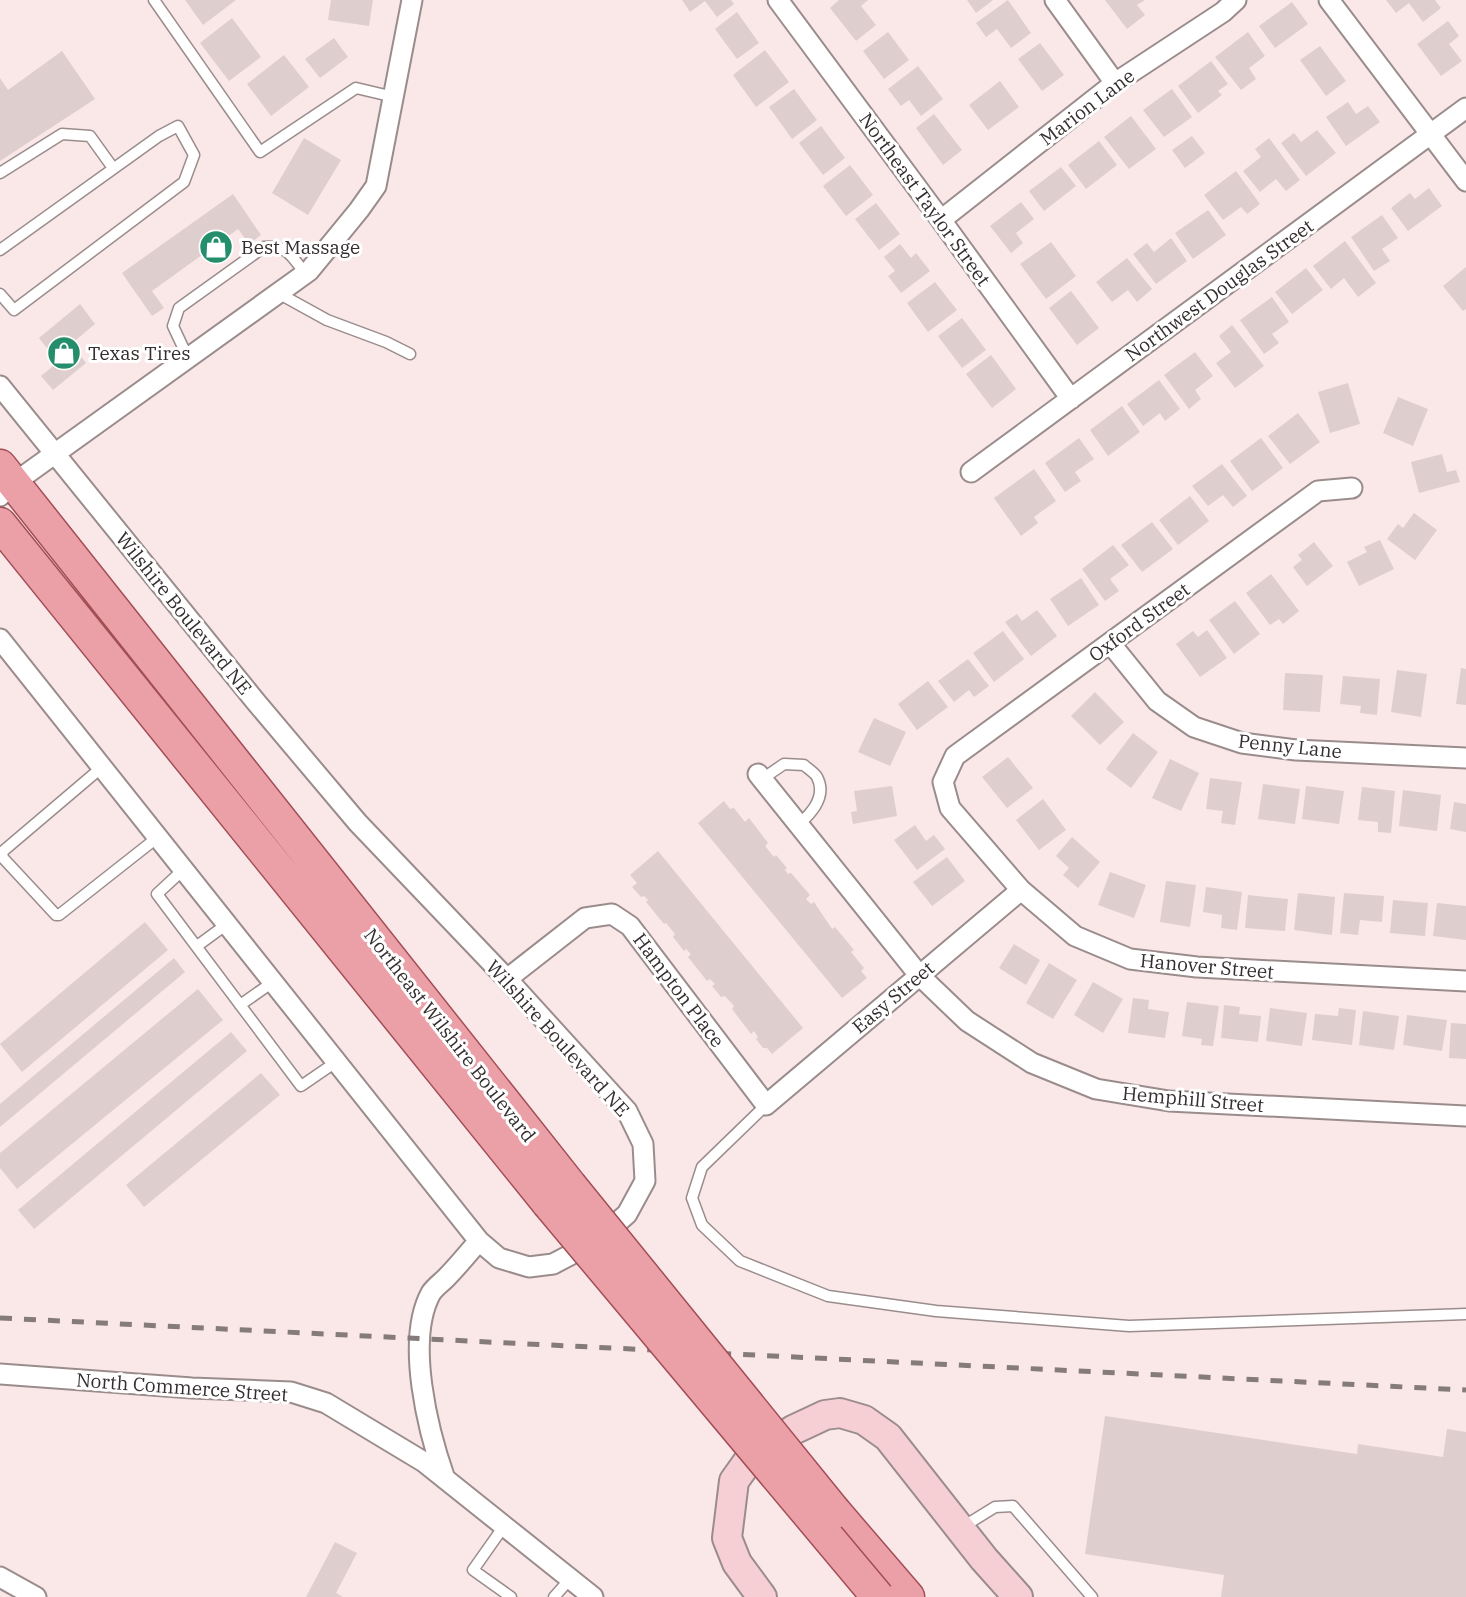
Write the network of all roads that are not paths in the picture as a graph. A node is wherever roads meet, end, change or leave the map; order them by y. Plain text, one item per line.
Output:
1 (154, 0) edge
2 (412, 0) edge
3 (778, 0) edge
4 (1055, 0) edge
5 (1236, 0) edge
6 (1329, 0) edge
7 (1115, 83) junction
8 (394, 97) junction
9 (1466, 108) edge
10 (1430, 135) junction
11 (113, 169) junction
12 (0, 173) edge
13 (1466, 181) edge
14 (941, 220) junction
15 (0, 250) edge
16 (305, 273) junction
17 (278, 293) junction
18 (0, 294) edge
19 (410, 354) dead end
20 (188, 358) junction
21 (0, 386) edge
22 (1071, 399) junction
23 (55, 454) junction
24 (971, 471) dead end
25 (5, 482) edge
26 (1352, 488) dead end
27 (0, 524) edge
28 (1110, 643) junction
29 (3, 650) edge
30 (1466, 758) edge
31 (101, 768) junction
32 (760, 776) joint
33 (943, 782) joint
34 (799, 824) junction
35 (158, 837) junction
36 (184, 869) junction
37 (1021, 890) junction
38 (227, 924) junction
39 (197, 946) junction
40 (919, 975) junction
41 (507, 979) junction
42 (1466, 981) edge
43 (273, 982) junction
44 (240, 1005) junction
45 (337, 1062) junction
46 (766, 1105) junction
47 (1466, 1116) edge
48 (559, 1194) junction
49 (479, 1241) junction
50 (1466, 1314) edge
51 (0, 1374) edge
52 (446, 1480) junction
53 (504, 1526) junction
54 (960, 1529) junction
55 (0, 1577) edge
56 (570, 1579) junction
57 (26, 1595) edge
58 (510, 1597) edge
59 (554, 1597) edge
60 (593, 1597) edge
61 (762, 1597) edge
62 (878, 1597) edge
63 (908, 1597) edge
64 (1018, 1597) edge
65 (1091, 1597) edge

1 - 8 lane
2 - 8 street
3 - 14 street, Northeast Taylor Street
4 - 7 street
5 - 7 street, Marion Lane
6 - 10 street
7 - 14 street, Marion Lane
8 - 16 street
9 - 10 street, Northwest Douglas Street
10 - 13 street
10 - 22 street, Northwest Douglas Street
11 - 12 lane
11 - 15 lane
11 - 18 lane
14 - 22 street, Northeast Taylor Street
16 - 17 street
16 - 20 lane
17 - 19 lane
17 - 20 street
20 - 23 street
21 - 23 street, Wilshire Boulevard NE
22 - 24 street, Northwest Douglas Street
23 - 25 street
23 - 41 street, Wilshire Boulevard NE
25 - 48 main road, Northeast Wilshire Boulevard
26 - 28 street, Oxford Street
27 - 48 main road, Northeast Wilshire Boulevard
28 - 30 street, Penny Lane
28 - 33 street, Oxford Street
29 - 31 street, Wilshire Boulevard NE
31 - 35 street, Wilshire Boulevard NE
31 - 35 lane
32 - 34 street, Hemphill Street
32 - 34 lane
33 - 37 street, Hanover Street
34 - 40 street, Hemphill Street
35 - 36 street, Wilshire Boulevard NE
36 - 38 street, Wilshire Boulevard NE
36 - 39 lane
37 - 40 street, Easy Street
37 - 42 street, Hanover Street
38 - 39 lane
38 - 43 street, Wilshire Boulevard NE
39 - 44 lane
40 - 46 street, Easy Street
40 - 47 street, Hemphill Street
41 - 46 street, Hampton Place
41 - 49 street, Wilshire Boulevard NE
43 - 44 lane
43 - 45 street, Wilshire Boulevard NE
44 - 45 lane
45 - 49 street, Wilshire Boulevard NE
46 - 50 lane
48 - 62 main road, Northeast Wilshire Boulevard, bridge
48 - 63 main road, Northeast Wilshire Boulevard, bridge
49 - 52 street
51 - 52 street, North Commerce Street
52 - 53 street, North Commerce Street
53 - 56 street, North Commerce Street
53 - 58 lane
54 - 61 main road
54 - 64 main road
54 - 65 lane
55 - 57 street
56 - 59 lane
56 - 60 street, North Commerce Street

